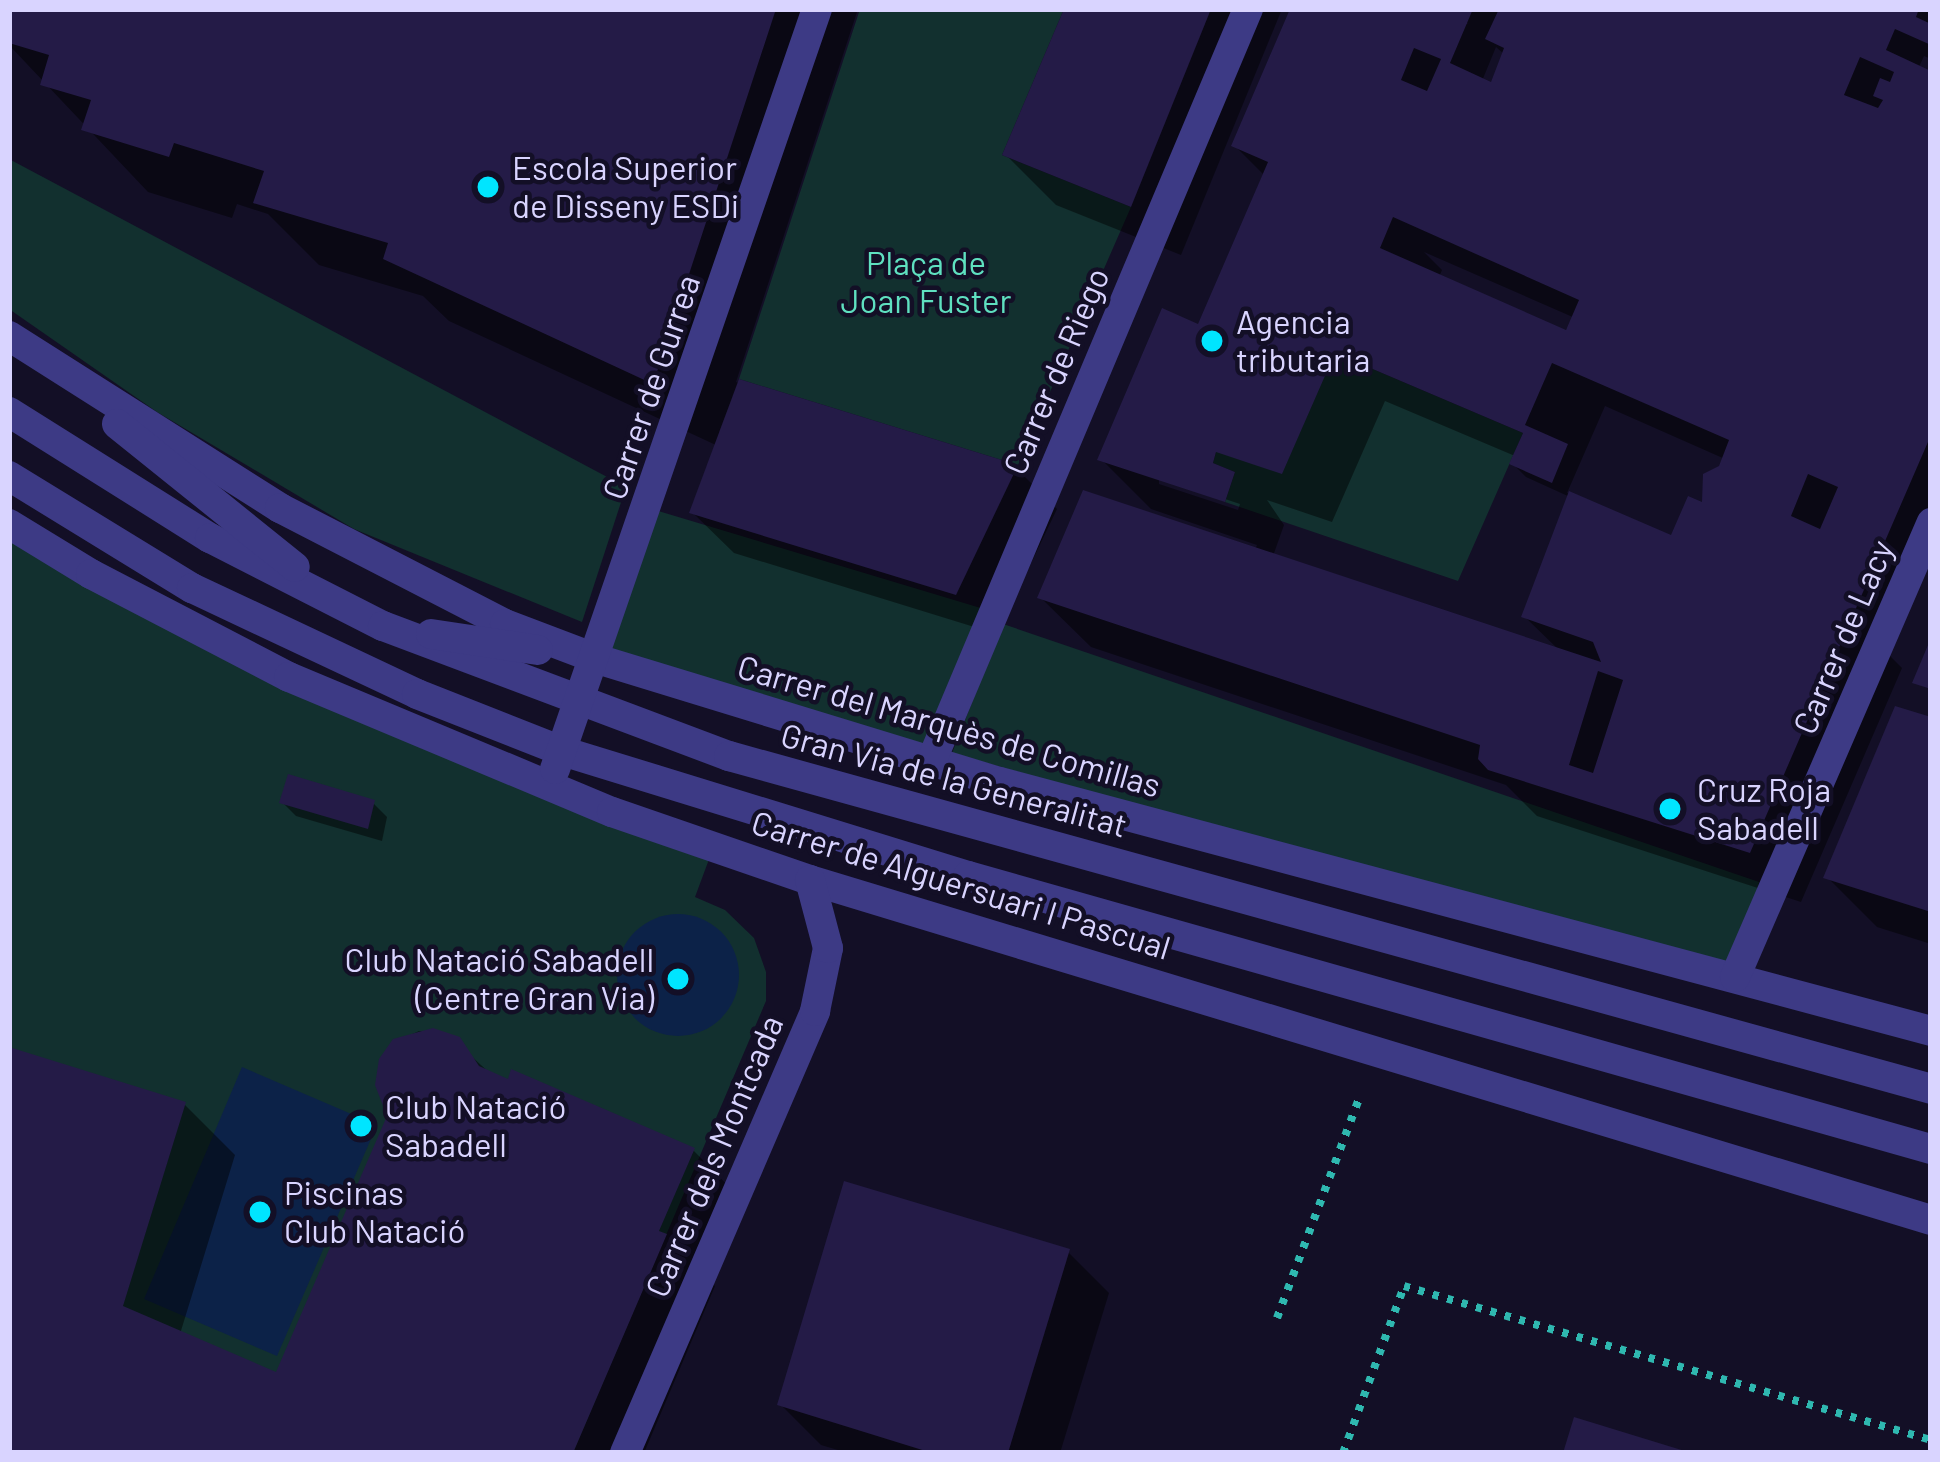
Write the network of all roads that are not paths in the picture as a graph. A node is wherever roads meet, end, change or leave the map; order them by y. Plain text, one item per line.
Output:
1 (818, 9) edge
2 (1248, 9) edge
3 (9, 337) edge
4 (9, 412) edge
5 (9, 476) edge
6 (1931, 523) edge
7 (9, 524) edge
8 (346, 608) junction
9 (383, 626) junction
10 (597, 659) junction
11 (580, 703) junction
12 (562, 751) junction
13 (931, 762) junction
14 (548, 786) junction
15 (825, 834) junction
16 (810, 880) junction
17 (888, 902) junction
18 (1735, 977) junction
19 (1931, 1031) edge
20 (1931, 1089) edge
21 (1931, 1149) edge
22 (1931, 1220) edge
23 (626, 1453) edge

1 - 10 street, Carrer de Gurrea
2 - 13 street, Carrer de Riego
3 - 8 street
3 - 10 street, Carrer del Marquès de Comillas
4 - 8 street, Gran Via de la Generalitat
5 - 12 street
6 - 18 street, Carrer de Lacy
7 - 14 street, Carrer de Alguersuari I Pascual
8 - 9 street, Gran Via de la Generalitat
9 - 10 street
9 - 11 street, Gran Via de la Generalitat
10 - 11 street, Carrer de Gurrea
10 - 13 street, Carrer del Marquès de Comillas
11 - 12 street, Carrer de Gurrea
11 - 20 street, Gran Via de la Generalitat
12 - 14 street, Carrer de Gurrea
12 - 15 street
13 - 18 street, Carrer del Marquès de Comillas
14 - 16 street, Carrer de Alguersuari I Pascual
15 - 17 street
15 - 21 street
16 - 17 street, Carrer de Alguersuari I Pascual
16 - 23 street, Carrer dels Montcada
17 - 22 street, Carrer de Alguersuari I Pascual
18 - 19 street, Carrer del Marquès de Comillas

